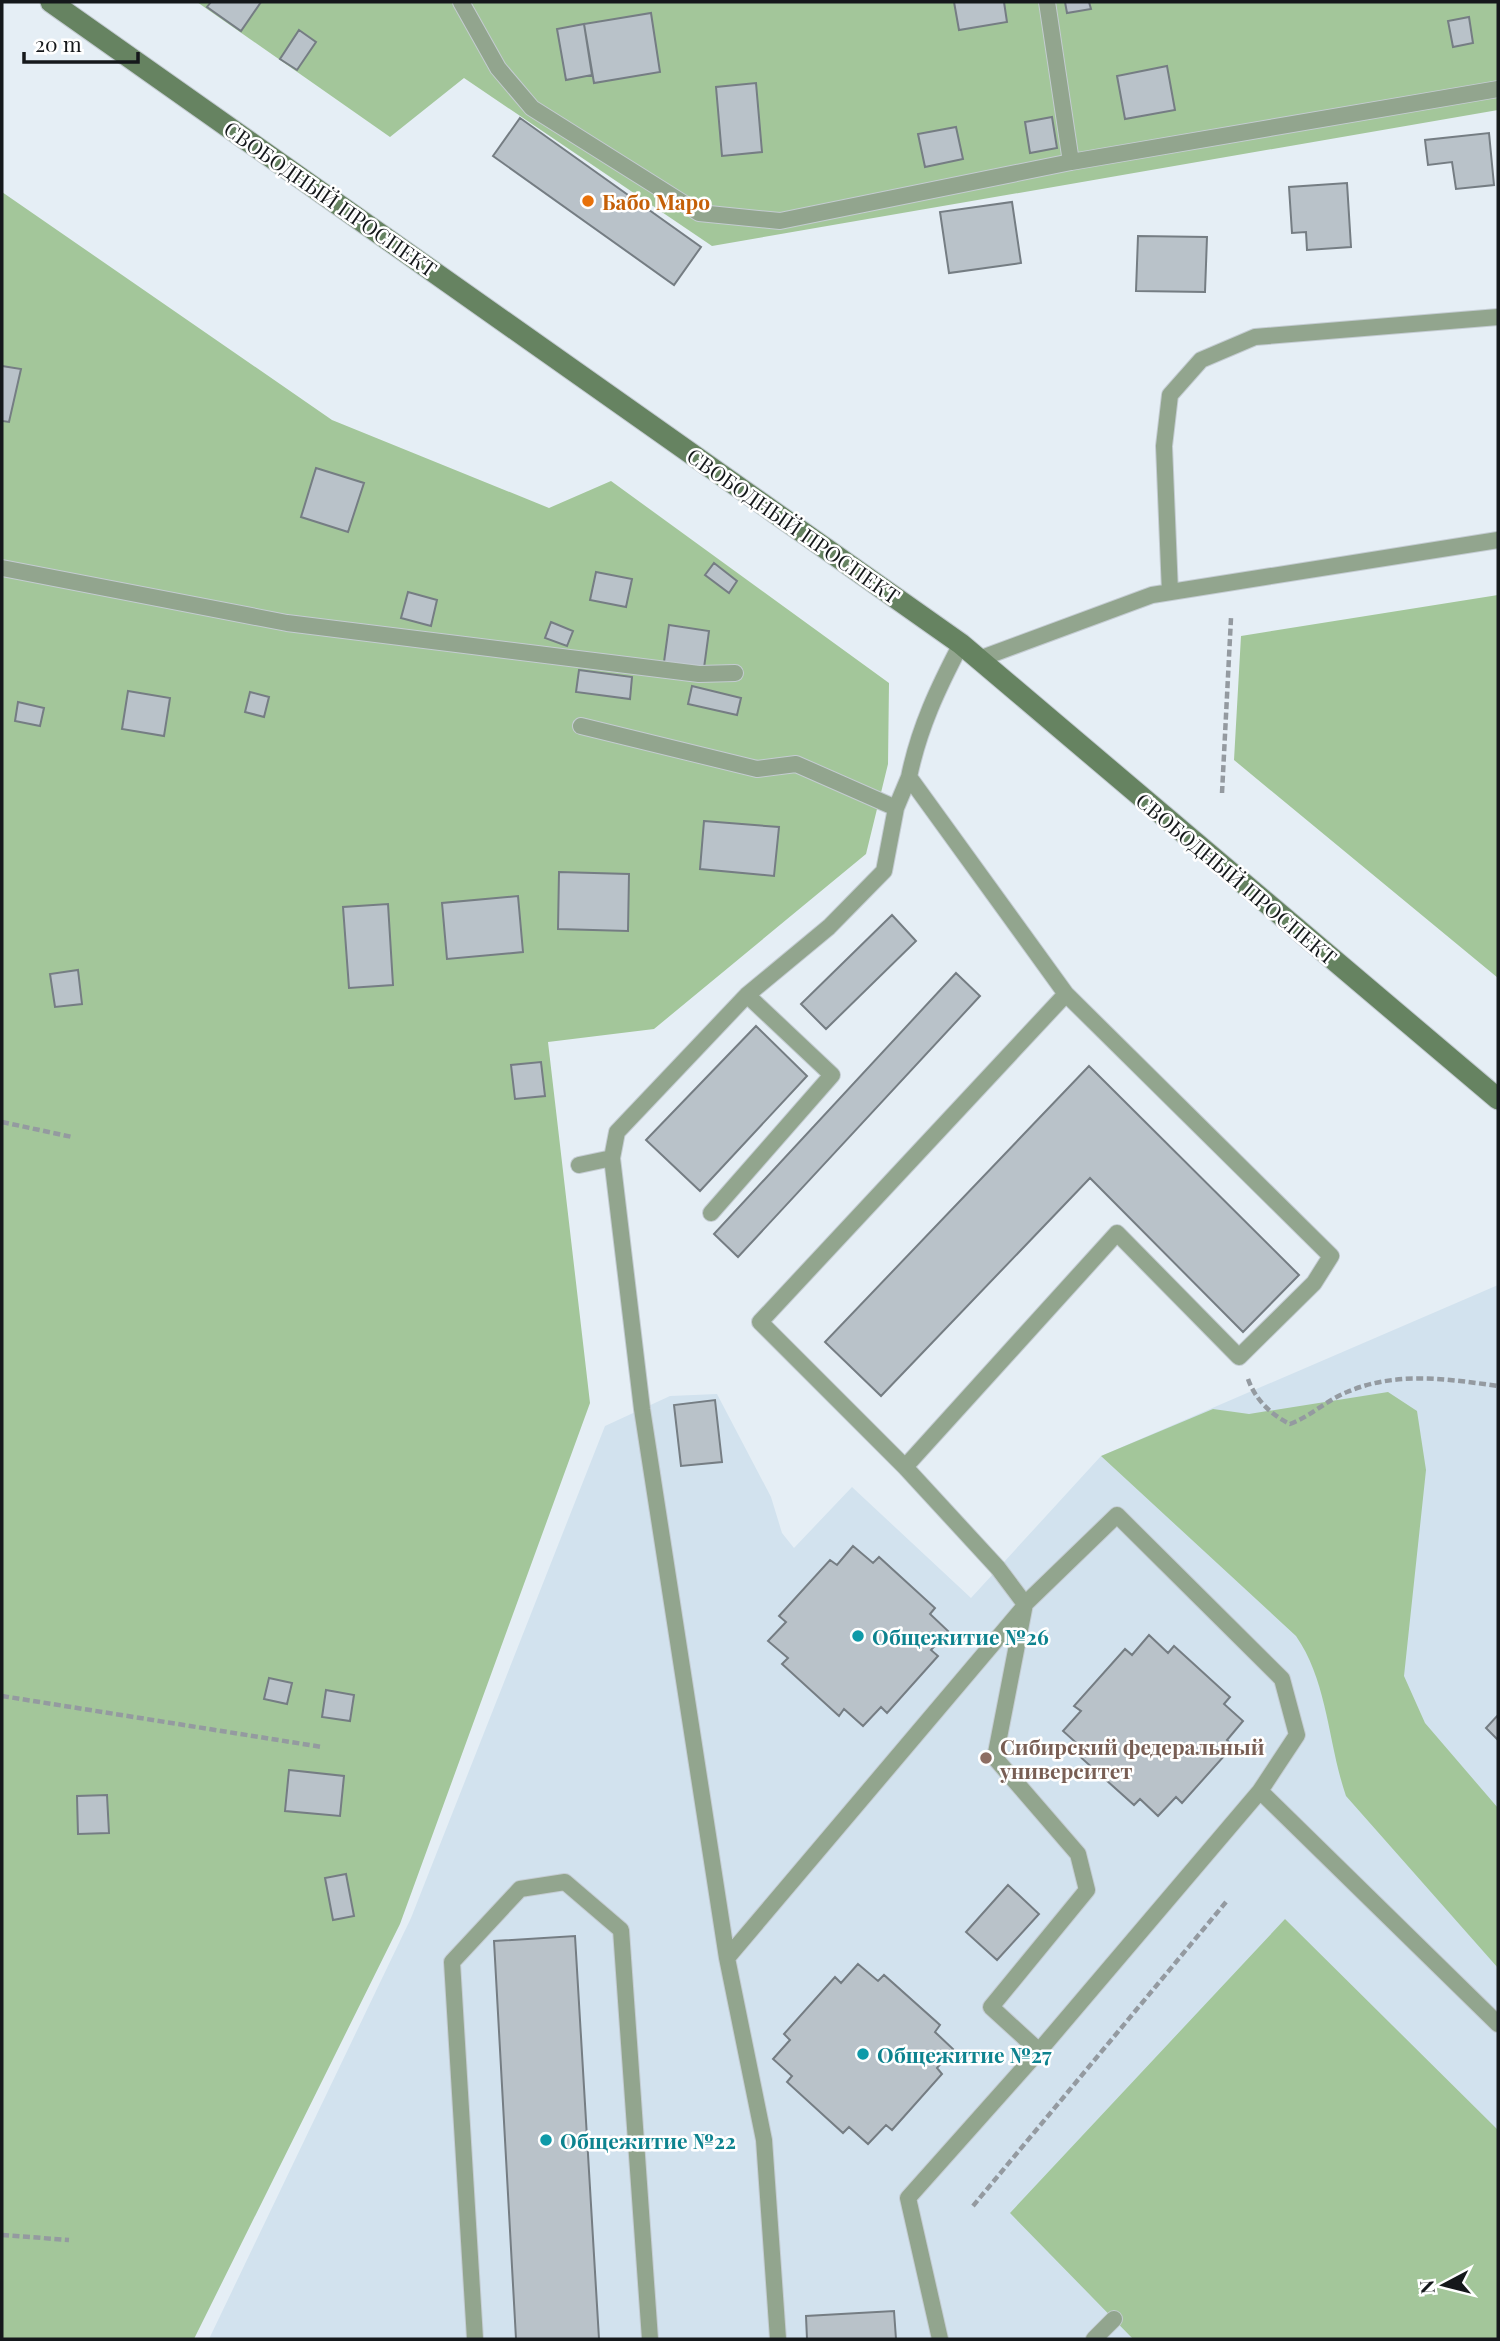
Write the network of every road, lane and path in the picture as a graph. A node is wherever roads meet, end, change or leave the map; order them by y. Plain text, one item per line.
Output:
1 (51, 2) edge
2 (461, 2) edge
3 (1047, 2) edge
4 (1498, 89) edge
5 (1071, 162) junction
6 (1498, 317) edge
7 (1498, 540) edge
8 (2, 568) edge
9 (1170, 592) junction
10 (1231, 618) dead end
11 (961, 644) junction
12 (979, 659) junction
13 (735, 673) dead end
14 (582, 726) dead end
15 (909, 778) junction
16 (1222, 793) dead end
17 (896, 808) junction
18 (1066, 994) junction
19 (747, 995) junction
20 (1498, 1099) edge
21 (2, 1122) edge
22 (72, 1137) dead end
23 (612, 1158) junction
24 (579, 1165) dead end
25 (711, 1213) dead end
26 (1239, 1357) junction
27 (1498, 1386) edge
28 (905, 1467) junction
29 (1026, 1604) junction
30 (2, 1696) edge
31 (322, 1747) dead end
32 (1260, 1791) junction
33 (1226, 1902) dead end
34 (727, 1958) junction
35 (1498, 2024) edge
36 (1040, 2051) junction
37 (973, 2206) dead end
38 (2, 2235) edge
39 (69, 2241) dead end
40 (1114, 2319) dead end
41 (475, 2339) edge
42 (650, 2339) edge
43 (778, 2339) edge
44 (940, 2339) edge
45 (1094, 2339) edge

1 - 11 main road, СВОБОДНЫЙ ПРОСПЕКТ
2 - 5 lane
3 - 5 lane
4 - 5 lane
6 - 9 lane
7 - 9 lane
8 - 13 lane
9 - 12 lane
10 - 16 path
11 - 12 main road, СВОБОДНЫЙ ПРОСПЕКТ
11 - 15 lane
12 - 20 main road, СВОБОДНЫЙ ПРОСПЕКТ
14 - 17 lane
15 - 17 lane
15 - 18 lane
17 - 19 lane
18 - 26 lane
18 - 28 lane
19 - 23 lane
19 - 25 lane
21 - 22 path
23 - 24 lane
23 - 34 lane
26 - 27 path
26 - 28 lane
28 - 29 lane
29 - 32 lane
29 - 34 lane
29 - 36 lane
30 - 31 path
32 - 35 lane
32 - 36 lane
33 - 37 path
34 - 43 lane
36 - 44 lane
38 - 39 path
40 - 45 lane
41 - 42 lane

